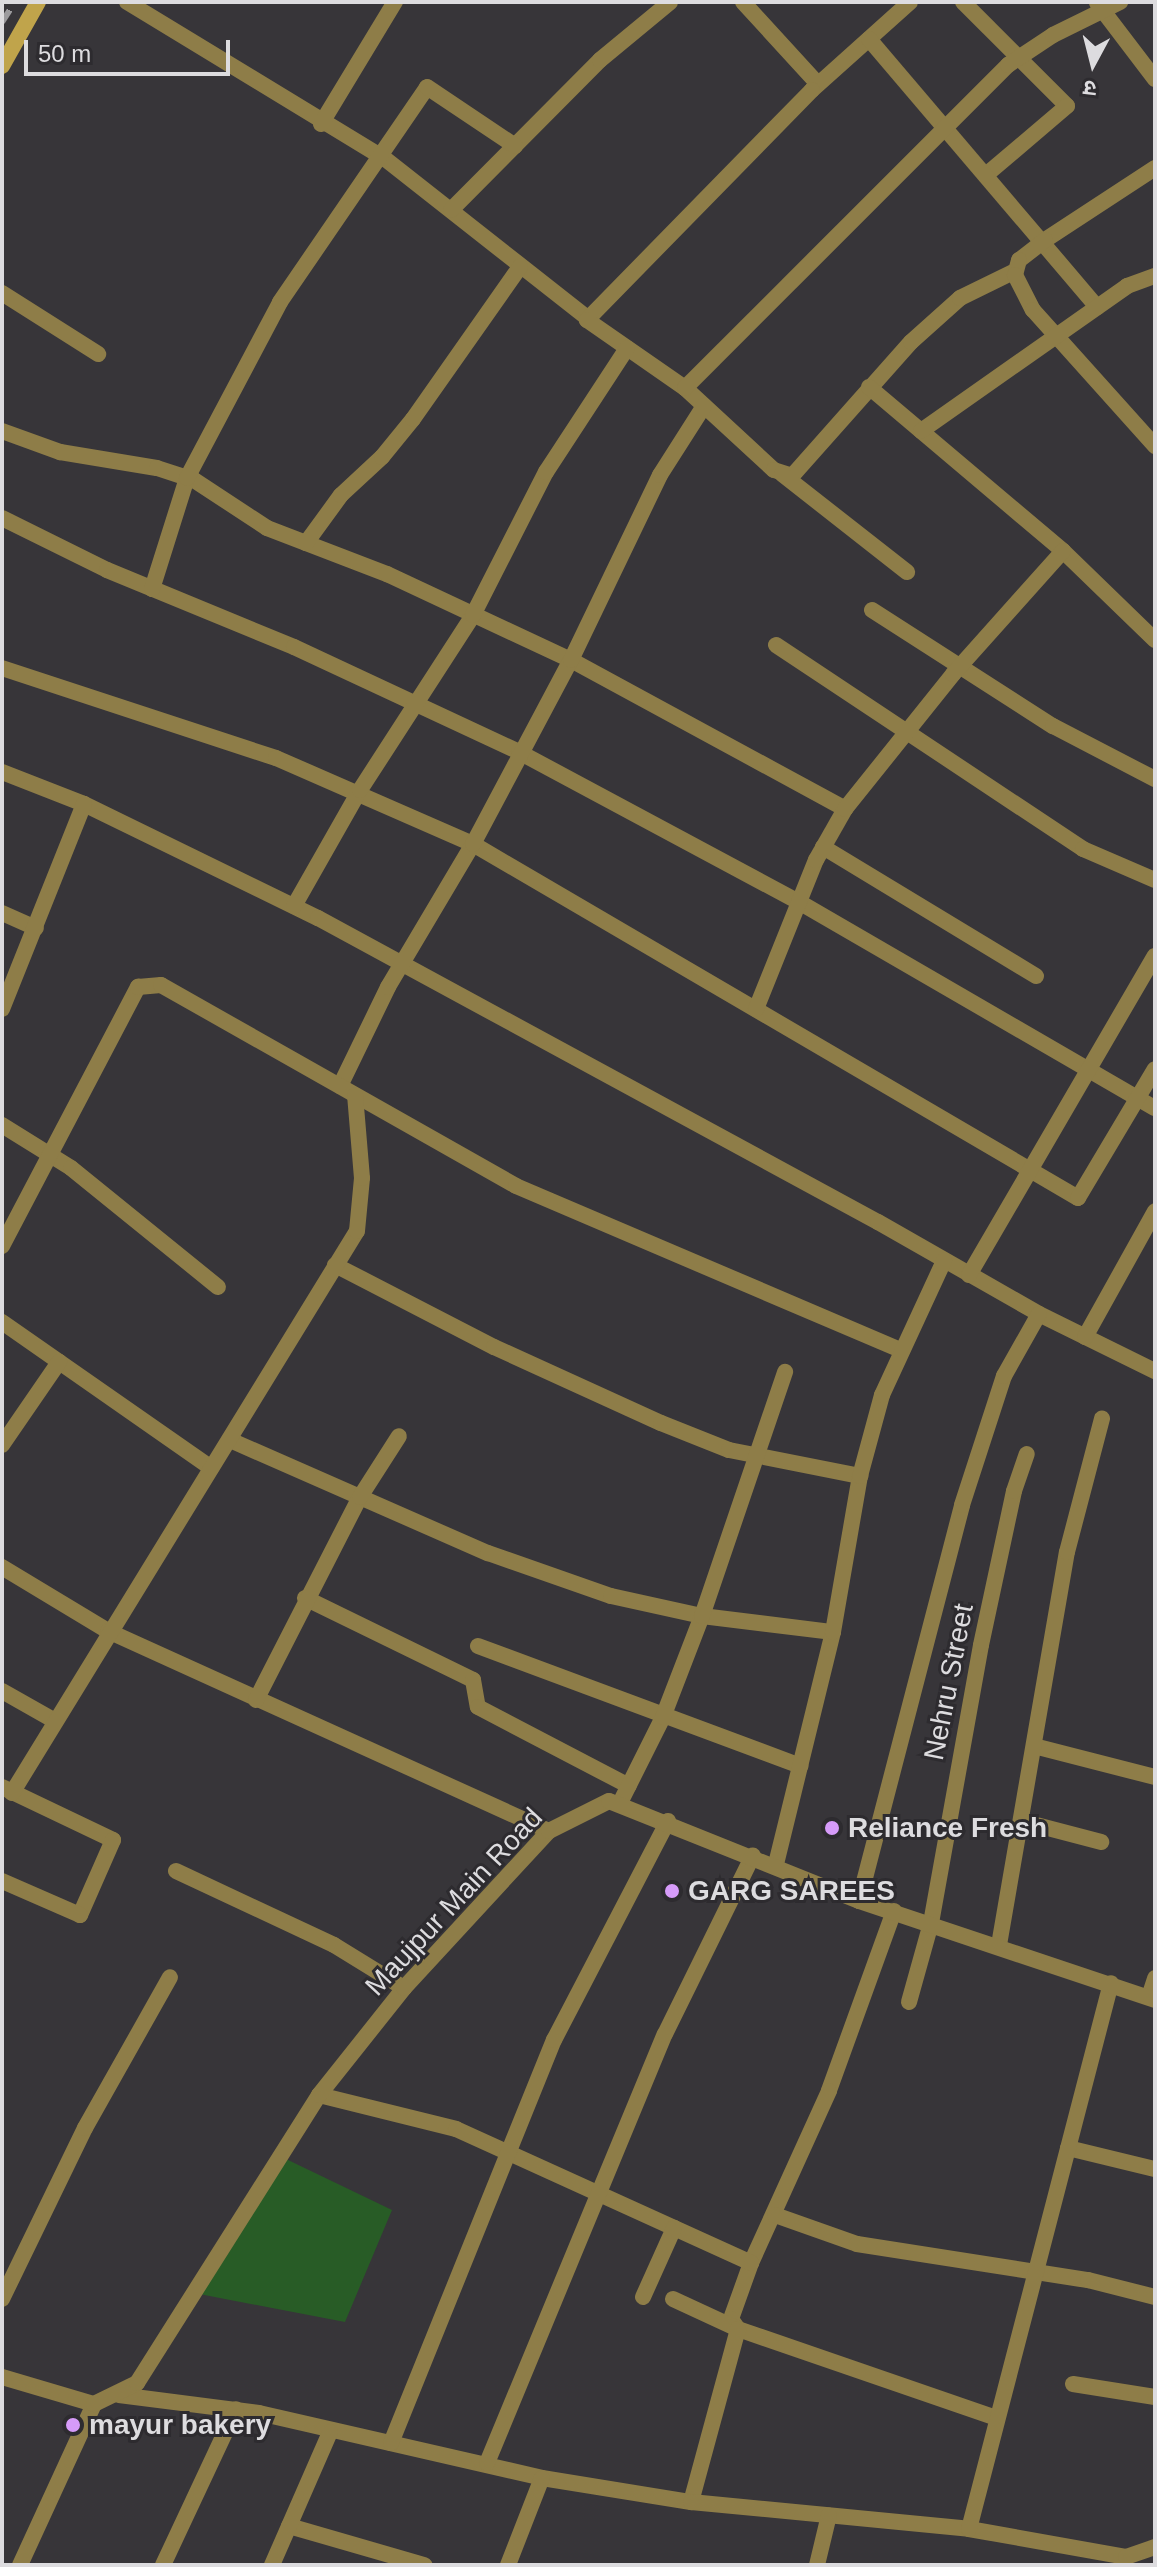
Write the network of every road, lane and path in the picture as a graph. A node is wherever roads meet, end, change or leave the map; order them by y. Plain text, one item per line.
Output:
1 (38, 2) edge
2 (127, 2) edge
3 (395, 2) edge
4 (670, 2) edge
5 (743, 2) edge
6 (910, 2) edge
7 (963, 2) edge
8 (1120, 2) edge
9 (1099, 6) edge
10 (869, 39) junction
11 (1018, 58) junction
12 (2, 66) edge
13 (1155, 79) edge
14 (818, 84) junction
15 (321, 124) junction
16 (942, 127) junction
17 (515, 146) junction
18 (377, 154) junction
19 (1155, 168) edge
20 (986, 175) junction
21 (451, 210) junction
22 (1045, 240) junction
23 (520, 267) junction
24 (1015, 271) junction
25 (1155, 276) edge
26 (2, 293) edge
27 (1097, 307) junction
28 (587, 318) junction
29 (1055, 336) junction
30 (627, 348) junction
31 (98, 354) dead end
32 (869, 387) junction
33 (685, 388) junction
34 (704, 406) junction
35 (2, 431) edge
36 (921, 431) junction
37 (1155, 446) edge
38 (782, 474) junction
39 (187, 478) junction
40 (2, 518) edge
41 (306, 543) junction
42 (1063, 551) junction
43 (907, 572) dead end
44 (152, 589) junction
45 (872, 610) dead end
46 (473, 615) junction
47 (1155, 640) edge
48 (776, 645) dead end
49 (571, 660) junction
50 (959, 667) junction
51 (2, 668) edge
52 (413, 704) junction
53 (907, 731) junction
54 (519, 752) junction
55 (2, 772) edge
56 (1155, 779) edge
57 (360, 790) junction
58 (84, 804) junction
59 (845, 809) junction
60 (473, 844) junction
61 (823, 847) junction
62 (1155, 880) edge
63 (799, 902) junction
64 (294, 906) junction
65 (2, 913) edge
66 (36, 928) junction
67 (1155, 956) edge
68 (400, 966) junction
69 (1036, 976) dead end
70 (2, 1009) edge
71 (756, 1009) junction
72 (1155, 1069) edge
73 (1087, 1070) junction
74 (348, 1090) junction
75 (1137, 1098) junction
76 (1155, 1108) edge
77 (2, 1125) edge
78 (49, 1155) junction
79 (1030, 1170) junction
80 (1155, 1211) edge
81 (2, 1246) edge
82 (944, 1261) junction
83 (335, 1265) junction
84 (969, 1275) junction
85 (218, 1287) dead end
86 (1039, 1314) junction
87 (2, 1322) edge
88 (1085, 1337) junction
89 (901, 1350) junction
90 (59, 1362) junction
91 (1155, 1371) edge
92 (785, 1372) dead end
93 (1102, 1419) dead end
94 (399, 1436) dead end
95 (230, 1440) junction
96 (2, 1445) edge
97 (1027, 1454) dead end
98 (754, 1455) junction
99 (211, 1468) junction
100 (860, 1476) junction
101 (360, 1497) junction
102 (2, 1567) edge
103 (305, 1598) junction
104 (702, 1616) junction
105 (108, 1631) junction
106 (833, 1632) junction
107 (478, 1646) dead end
108 (2, 1691) edge
109 (256, 1700) junction
110 (663, 1717) junction
111 (55, 1721) junction
112 (1034, 1746) junction
113 (800, 1766) junction
114 (1155, 1777) edge
115 (629, 1786) junction
116 (7, 1790) edge
117 (620, 1803) junction
118 (668, 1821) junction
119 (1021, 1821) junction
120 (549, 1831) junction
121 (1101, 1842) dead end
122 (753, 1855) junction
123 (776, 1864) junction
124 (176, 1871) dead end
125 (2, 1881) edge
126 (859, 1901) junction
127 (894, 1911) junction
128 (931, 1923) junction
129 (999, 1945) junction
130 (170, 1977) dead end
131 (1155, 1978) edge
132 (1111, 1983) junction
133 (404, 1988) junction
134 (1152, 1999) edge
135 (909, 2002) dead end
136 (319, 2095) junction
137 (1068, 2148) junction
138 (512, 2154) junction
139 (1155, 2169) edge
140 (597, 2193) junction
141 (775, 2215) junction
142 (674, 2228) junction
143 (751, 2263) junction
144 (1035, 2274) junction
145 (643, 2297) dead end
146 (1155, 2297) edge
147 (2, 2299) edge
148 (673, 2299) dead end
149 (738, 2329) junction
150 (2, 2377) edge
151 (1073, 2384) dead end
152 (119, 2395) junction
153 (1155, 2397) edge
154 (94, 2404) junction
155 (236, 2409) junction
156 (997, 2418) junction
157 (330, 2432) junction
158 (391, 2443) junction
159 (487, 2463) junction
160 (542, 2478) junction
161 (691, 2502) junction
162 (829, 2515) junction
163 (289, 2526) junction
164 (969, 2529) junction
165 (1155, 2547) edge
166 (1127, 2561) edge
167 (20, 2565) edge
168 (163, 2565) edge
169 (272, 2565) edge
170 (424, 2565) edge
171 (508, 2565) edge
172 (817, 2565) edge

1 - 12 main road
2 - 15 street
3 - 15 street
4 - 17 street
5 - 14 street
6 - 10 street
7 - 11 street
8 - 9 street
9 - 11 street
9 - 13 street
10 - 14 street
10 - 16 street
11 - 16 street
11 - 20 street
14 - 28 street
15 - 18 street
16 - 20 street
16 - 33 street
17 - 18 street
17 - 21 street
18 - 21 street
18 - 39 street
19 - 22 street
20 - 22 street
21 - 23 street
22 - 24 street
22 - 27 street
23 - 28 street
23 - 41 street
24 - 29 street
24 - 32 street
25 - 27 street
26 - 31 street
27 - 29 street
28 - 30 street
29 - 36 street
29 - 37 street
30 - 33 street
30 - 46 street
32 - 36 street
32 - 38 street
33 - 34 street
34 - 38 street
34 - 49 street
35 - 39 street
36 - 42 street
38 - 43 street
39 - 41 street
39 - 44 street
40 - 44 street
41 - 46 street
42 - 47 street
42 - 50 street
44 - 52 street
45 - 50 street
46 - 49 street
46 - 52 street
48 - 53 street
49 - 54 street
49 - 59 street
50 - 53 street
50 - 56 street
51 - 57 street
52 - 54 street
52 - 57 street
53 - 59 street
53 - 62 street
54 - 60 street
54 - 63 street
55 - 58 street
57 - 60 street
57 - 64 street
58 - 64 street
58 - 66 street
59 - 61 street
60 - 68 street
60 - 71 street
61 - 63 street
61 - 69 street
63 - 71 street
63 - 73 street
64 - 68 street
65 - 66 street
66 - 70 street
67 - 73 street
68 - 74 street
68 - 82 street
71 - 79 street
72 - 75 street
73 - 75 street
73 - 79 street
74 - 78 street
74 - 83 street
74 - 89 street
75 - 76 street
75 - 79 street
77 - 78 street
78 - 81 street
78 - 85 street
79 - 84 street
80 - 88 street
82 - 84 street
82 - 89 street
83 - 95 street
83 - 98 street
84 - 86 street
86 - 88 street
86 - 126 street
87 - 90 street
88 - 91 street
89 - 100 street
90 - 96 street
90 - 99 street
92 - 98 street
93 - 112 street
94 - 101 street
95 - 99 street
95 - 101 street
97 - 128 street, Nehru Street
98 - 100 street
98 - 104 street
99 - 105 street
100 - 106 street
101 - 103 street
101 - 104 street
102 - 105 street
103 - 109 street
103 - 115 street
104 - 106 street
104 - 110 street
105 - 109 street
105 - 111 street
106 - 113 street
107 - 110 street
108 - 111 street
109 - 120 street
110 - 113 street
110 - 115 street
111 - 116 street
112 - 114 street
112 - 119 street
113 - 123 street
115 - 117 street
116 - 125 street
117 - 118 street
117 - 120 street, Maujpur Main Road
118 - 122 street
118 - 138 street
119 - 121 street
119 - 129 street
120 - 133 street, Maujpur Main Road
122 - 123 street
122 - 140 street
123 - 126 street
124 - 133 street
126 - 127 street
127 - 128 street
127 - 141 street
128 - 129 street
128 - 135 street, Nehru Street
129 - 132 street
130 - 147 street
131 - 134 street
132 - 134 street
132 - 137 street
133 - 136 street, Maujpur Main Road
136 - 138 street
136 - 152 street, Maujpur Main Road
137 - 139 street
137 - 144 street
138 - 140 street
138 - 158 street
140 - 142 street
140 - 159 street
141 - 143 street
141 - 144 street
142 - 143 street
142 - 145 street
143 - 149 street
144 - 146 street
144 - 156 street
148 - 149 street
149 - 156 street
149 - 161 street
150 - 154 street
151 - 153 street
152 - 154 street, Maujpur Main Road
152 - 155 street
154 - 167 street
155 - 157 street
155 - 168 street
156 - 164 street
157 - 158 street
157 - 163 street
158 - 159 street
159 - 160 street
160 - 161 street
160 - 171 street
161 - 162 street
162 - 164 street
162 - 172 street
163 - 169 street
163 - 170 street
164 - 166 street
165 - 166 street

